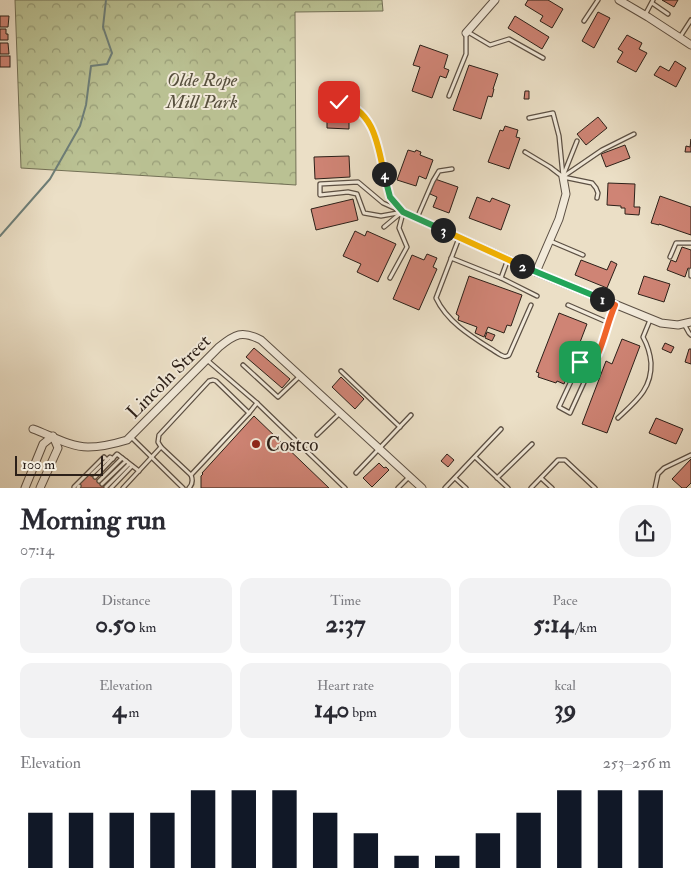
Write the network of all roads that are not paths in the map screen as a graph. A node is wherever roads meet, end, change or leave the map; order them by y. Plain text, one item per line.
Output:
1 (494, 0) edge
2 (598, 0) edge
3 (619, 0) edge
4 (653, 1) edge
5 (668, 14) dead end
6 (645, 15) junction
7 (691, 20) edge
8 (584, 21) dead end
9 (467, 32) junction
10 (680, 38) junction
11 (691, 45) edge
12 (543, 58) dead end
13 (449, 96) dead end
14 (323, 106) dead end
15 (529, 118) dead end
16 (634, 134) dead end
17 (577, 141) dead end
18 (525, 152) dead end
19 (452, 169) dead end
20 (563, 177) junction
21 (597, 198) dead end
22 (403, 212) junction
23 (417, 218) junction
24 (384, 227) dead end
25 (459, 237) junction
26 (550, 240) junction
27 (691, 243) edge
28 (583, 255) dead end
29 (670, 257) dead end
30 (450, 258) junction
31 (508, 260) junction
32 (691, 270) edge
33 (536, 272) junction
34 (691, 276) edge
35 (390, 278) dead end
36 (500, 278) junction
37 (537, 296) dead end
38 (531, 305) dead end
39 (568, 305) dead end
40 (615, 305) junction
41 (650, 319) junction
42 (608, 322) junction
43 (688, 323) edge
44 (691, 335) edge
45 (598, 354) junction
46 (206, 360) junction
47 (243, 365) dead end
48 (341, 371) dead end
49 (300, 376) junction
50 (258, 404) junction
51 (340, 412) junction
52 (248, 413) junction
53 (411, 415) dead end
54 (618, 418) dead end
55 (400, 427) junction
56 (33, 429) dead end
57 (501, 429) dead end
58 (317, 435) dead end
59 (53, 436) junction
60 (131, 437) junction
61 (532, 444) dead end
62 (161, 447) junction
63 (380, 449) junction
64 (691, 454) edge
65 (152, 457) junction
66 (475, 457) junction
67 (113, 459) junction
68 (124, 459) junction
69 (107, 460) junction
70 (131, 465) junction
71 (139, 471) junction
72 (356, 473) dead end
73 (92, 474) dead end
74 (191, 475) junction
75 (410, 476) junction
76 (455, 478) junction
77 (498, 478) junction
78 (541, 478) junction
79 (106, 487) edge
80 (25, 488) edge
81 (40, 488) edge
82 (74, 488) edge
83 (111, 488) edge
84 (123, 488) edge
85 (183, 488) edge
86 (189, 488) edge
87 (345, 488) edge
88 (398, 488) edge
89 (422, 488) edge
90 (445, 488) edge
91 (466, 488) edge
92 (508, 488) edge
93 (532, 488) edge
94 (552, 488) edge
95 (595, 488) edge
96 (655, 488) edge

1 - 9 street
2 - 8 lane
3 - 6 street
4 - 5 lane
4 - 6 lane
6 - 10 street
7 - 10 lane
9 - 12 lane
9 - 13 lane
10 - 11 street
14 - 22 lane
15 - 20 lane
16 - 20 lane
17 - 20 lane
18 - 20 lane
19 - 23 lane
20 - 21 lane
20 - 26 street
22 - 22 lane
22 - 23 street
22 - 24 lane
22 - 35 lane
23 - 25 street
25 - 30 lane
25 - 31 street
26 - 28 lane
26 - 33 street
27 - 29 lane
30 - 36 lane
30 - 38 lane
31 - 33 street
31 - 36 lane
32 - 34 lane
33 - 40 street
36 - 37 lane
39 - 42 lane
40 - 41 street
40 - 42 lane
41 - 43 street
41 - 54 lane
42 - 45 lane
43 - 44 lane
45 - 45 lane
46 - 49 street, Lincoln Street
46 - 50 lane
46 - 60 street, Lincoln Street
47 - 49 lane
48 - 55 lane
49 - 51 street, Lincoln Street
50 - 52 lane
50 - 87 lane
51 - 58 lane
51 - 63 street, Lincoln Street
52 - 62 lane
52 - 74 lane
53 - 55 lane
55 - 63 lane
56 - 59 street, Lincoln Street
57 - 66 lane
59 - 60 street, Lincoln Street
59 - 80 street
59 - 81 street
60 - 65 lane
61 - 77 lane
62 - 65 lane
62 - 74 lane
63 - 72 lane
63 - 75 street, Lincoln Street
64 - 96 lane
65 - 71 lane
65 - 85 lane
66 - 76 lane
66 - 77 lane
67 - 68 lane
67 - 68 lane
67 - 69 lane
68 - 70 lane
69 - 73 lane
69 - 82 lane
70 - 71 lane
70 - 79 lane
70 - 83 lane
71 - 84 lane
74 - 86 lane
75 - 88 lane
75 - 89 street, Lincoln Street
76 - 90 lane
76 - 91 lane
77 - 92 lane
78 - 93 lane
78 - 94 lane
78 - 95 lane

